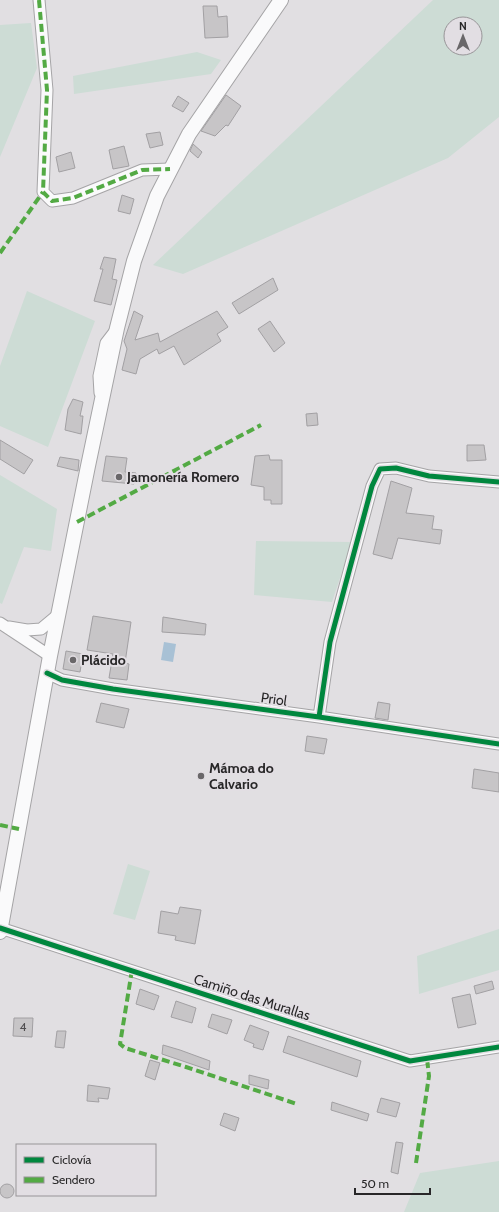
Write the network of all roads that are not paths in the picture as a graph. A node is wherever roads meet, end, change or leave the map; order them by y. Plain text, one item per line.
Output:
1 (39, 0) edge
2 (282, 0) edge
3 (170, 169) junction
4 (499, 482) edge
5 (59, 614) junction
6 (2, 625) edge
7 (27, 630) junction
8 (51, 650) junction
9 (47, 673) junction
10 (320, 717) junction
11 (499, 744) edge
12 (0, 928) edge
13 (0, 932) edge
14 (499, 1047) edge

1 - 3 street
2 - 3 main road
3 - 5 main road
4 - 10 street
5 - 7 street
5 - 8 main road
6 - 7 street
6 - 8 street
7 - 8 street
8 - 9 main road
9 - 10 street, Priol
9 - 12 main road
10 - 11 street, Priol
12 - 13 main road
12 - 14 street, Camiño das Murallas

